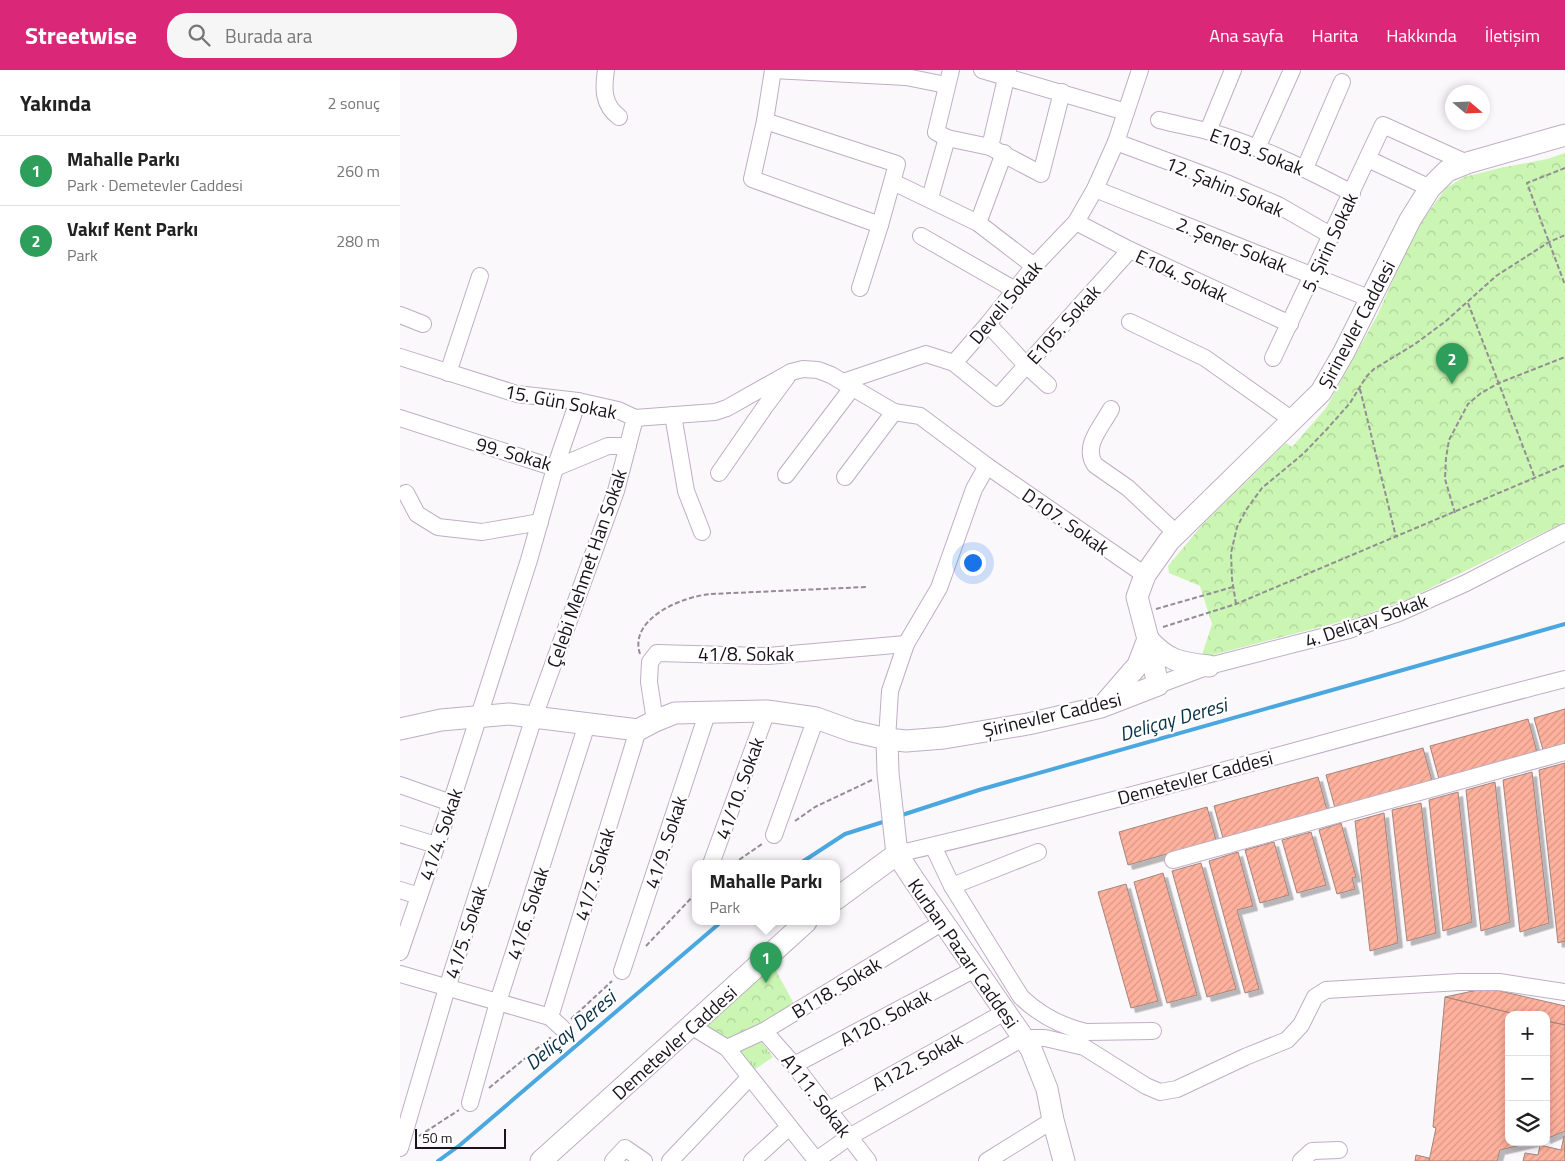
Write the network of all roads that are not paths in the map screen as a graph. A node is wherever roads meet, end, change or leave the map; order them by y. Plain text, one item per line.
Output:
1 (606, 70) edge
2 (773, 70) edge
3 (982, 70) edge
4 (1140, 70) edge
5 (1233, 70) edge
6 (1292, 70) edge
7 (907, 73) edge
8 (1007, 73) edge
9 (949, 78) edge
10 (1342, 82) dead end
11 (1062, 92) junction
12 (1126, 112) junction
13 (619, 117) dead end
14 (1159, 120) dead end
15 (765, 121) junction
16 (1208, 131) junction
17 (1565, 135) edge
18 (947, 138) junction
19 (1116, 142) junction
20 (1257, 148) junction
21 (997, 150) junction
22 (1368, 159) junction
23 (1467, 163) junction
24 (1305, 168) junction
25 (893, 182) junction
26 (1430, 188) junction
27 (1094, 189) junction
28 (1352, 193) junction
29 (930, 198) junction
30 (1076, 222) junction
31 (978, 223) junction
32 (880, 225) junction
33 (921, 236) dead end
34 (1332, 236) junction
35 (1130, 250) junction
36 (1034, 266) junction
37 (480, 276) dead end
38 (1312, 276) junction
39 (860, 288) dead end
40 (1015, 290) junction
41 (1370, 299) junction
42 (400, 315) edge
43 (1130, 322) dead end
44 (423, 324) dead end
45 (988, 324) junction
46 (1290, 324) junction
47 (400, 357) edge
48 (1273, 358) dead end
49 (954, 363) junction
50 (1026, 365) junction
51 (791, 372) junction
52 (448, 373) junction
53 (847, 385) junction
54 (1048, 385) dead end
55 (578, 401) junction
56 (1111, 410) dead end
57 (894, 412) junction
58 (673, 415) junction
59 (400, 418) edge
60 (635, 418) junction
61 (1291, 420) junction
62 (628, 446) junction
63 (987, 466) junction
64 (555, 468) junction
65 (720, 473) dead end
66 (786, 475) dead end
67 (846, 477) dead end
68 (406, 493) dead end
69 (540, 522) junction
70 (702, 532) dead end
71 (1565, 532) edge
72 (1177, 534) junction
73 (1145, 575) junction
74 (1145, 628) junction
75 (906, 644) junction
76 (1209, 666) junction
77 (1565, 679) edge
78 (1158, 685) junction
79 (1101, 707) junction
80 (767, 711) junction
81 (707, 714) junction
82 (479, 716) junction
83 (534, 717) junction
84 (816, 718) junction
85 (586, 724) junction
86 (646, 725) junction
87 (400, 729) edge
88 (887, 739) junction
89 (1565, 752) edge
90 (400, 784) edge
91 (451, 803) junction
92 (400, 834) edge
93 (774, 835) road end
94 (436, 846) junction
95 (933, 846) junction
96 (897, 849) junction
97 (1038, 852) dead end
98 (712, 860) edge
99 (1173, 860) dead end
100 (952, 886) junction
101 (400, 890) edge
102 (419, 896) junction
103 (840, 896) edge
104 (943, 922) junction
105 (803, 925) edge
106 (400, 952) edge
107 (975, 969) junction
108 (622, 971) dead end
109 (400, 974) edge
110 (448, 988) junction
111 (1565, 992) edge
112 (498, 1002) junction
113 (1005, 1012) junction
114 (691, 1026) junction
115 (764, 1031) junction
116 (1153, 1031) dead end
117 (1023, 1038) junction
118 (727, 1048) junction
119 (794, 1065) junction
120 (749, 1078) junction
121 (470, 1103) dead end
122 (830, 1110) junction
123 (1053, 1120) junction
124 (789, 1128) junction
125 (850, 1137) junction
126 (400, 1148) edge
127 (1338, 1150) dead end
128 (541, 1161) edge
129 (613, 1161) edge
130 (644, 1161) edge
131 (670, 1161) edge
132 (752, 1161) edge
133 (816, 1161) edge
134 (868, 1161) edge
135 (987, 1161) edge
136 (1064, 1161) edge
137 (1301, 1161) edge

1 - 13 street
2 - 7 street
2 - 15 street
3 - 8 street
4 - 12 street, Develi Sokak
5 - 16 street
6 - 20 street
7 - 9 street
8 - 11 street
8 - 21 street
9 - 18 street
10 - 24 street
11 - 12 street
11 - 21 street
12 - 19 street, Develi Sokak
14 - 16 street, E103. Sokak
15 - 25 street
15 - 32 street
16 - 20 street, E103. Sokak
17 - 23 main road, Şirinevler Caddesi
18 - 21 street
18 - 29 street
19 - 27 street, Develi Sokak
19 - 34 street, 12. Şahin Sokak
20 - 24 street, E103. Sokak
21 - 31 street
22 - 23 street, 5. Şirin Sokak
22 - 26 street
22 - 28 street, 5. Şirin Sokak
23 - 26 main road, Şirinevler Caddesi
24 - 28 street, E103. Sokak
25 - 29 street
25 - 32 street
26 - 41 main road, Şirinevler Caddesi
27 - 30 street, Develi Sokak
27 - 38 street, 2. Şener Sokak
28 - 34 street, 5. Şirin Sokak
29 - 31 street
30 - 35 street, E104. Sokak
30 - 36 street, Develi Sokak
31 - 36 street
32 - 39 street
33 - 40 street
34 - 38 street, 5. Şirin Sokak
35 - 46 street, E104. Sokak
35 - 50 street, E105. Sokak
36 - 40 street, Develi Sokak
37 - 52 street
38 - 41 street, 2. Şener Sokak
38 - 46 street, 5. Şirin Sokak
40 - 45 street, Develi Sokak
41 - 61 main road, Şirinevler Caddesi
42 - 44 street
43 - 61 street
45 - 49 street, Develi Sokak
45 - 50 street
46 - 48 street, 5. Şirin Sokak
47 - 52 street, 15. Gün Sokak
49 - 50 street, E105. Sokak
49 - 53 street
50 - 54 street
51 - 53 street, 15. Gün Sokak
51 - 58 street, 15. Gün Sokak
51 - 65 street
52 - 55 street, 15. Gün Sokak
53 - 57 street, 15. Gün Sokak
53 - 66 street
55 - 60 street, 15. Gün Sokak
55 - 64 street, 41/4. Sokak
56 - 72 street
57 - 63 street, 15. Gün Sokak
57 - 67 street
58 - 60 street, 15. Gün Sokak
58 - 70 street
59 - 64 street, 99. Sokak
60 - 62 street, Çelebi Mehmet Han Sokak
61 - 72 main road, Şirinevler Caddesi
62 - 64 street, 99. Sokak
62 - 83 street, Çelebi Mehmet Han Sokak
63 - 73 street, D107. Sokak
63 - 75 street
64 - 69 street, 41/4. Sokak
68 - 69 street
69 - 82 street, 41/4. Sokak
71 - 76 street, 4. Deliçay Sokak
72 - 73 main road, Şirinevler Caddesi
73 - 74 main road, Şirinevler Caddesi
74 - 76 main road
74 - 78 main road, Şirinevler Caddesi
74 - 79 main road
75 - 86 street, 41/8. Sokak
75 - 88 street
76 - 78 street, 4. Deliçay Sokak
77 - 95 street, Demetevler Caddesi
78 - 79 main road, Şirinevler Caddesi
79 - 88 main road, Şirinevler Caddesi
80 - 81 main road, Şirinevler Caddesi
80 - 84 main road, Şirinevler Caddesi
80 - 98 street, 41/10. Sokak
81 - 86 main road, Şirinevler Caddesi
81 - 108 street, 41/9. Sokak
82 - 83 main road, Şirinevler Caddesi
82 - 87 main road, Şirinevler Caddesi
82 - 91 street, 41/4. Sokak
83 - 85 main road, Şirinevler Caddesi
83 - 110 street, 41/5. Sokak
84 - 88 main road, Şirinevler Caddesi
84 - 93 street
85 - 86 main road, Şirinevler Caddesi
85 - 112 street, 41/6. Sokak
86 - 112 street, 41/7. Sokak
88 - 96 main road, Kurban Pazarı Caddesi
89 - 99 street
90 - 91 street
91 - 94 street, 41/4. Sokak
92 - 94 street
94 - 102 street, 41/4. Sokak
95 - 96 street, Demetevler Caddesi
95 - 100 street
96 - 103 main road, Demetevler Caddesi
96 - 104 main road, Kurban Pazarı Caddesi
97 - 100 street
100 - 116 street
101 - 102 street
102 - 106 street, 41/4. Sokak
104 - 107 main road, Kurban Pazarı Caddesi
104 - 115 street, B118. Sokak
105 - 114 main road, Demetevler Caddesi
107 - 113 main road, Kurban Pazarı Caddesi
107 - 119 street, A120. Sokak
109 - 110 street
110 - 112 street
110 - 126 street, 41/5. Sokak
111 - 117 street
112 - 121 street, 41/6. Sokak
113 - 117 main road, Kurban Pazarı Caddesi
113 - 122 street, A122. Sokak
114 - 118 street
114 - 128 main road, Demetevler Caddesi
115 - 118 street, B118. Sokak
115 - 119 street, A111. Sokak
117 - 123 main road, Kurban Pazarı Caddesi
117 - 125 street
118 - 120 street
119 - 122 street, A111. Sokak
120 - 124 street
120 - 131 street
122 - 125 street, A111. Sokak
123 - 135 street
123 - 136 main road, Kurban Pazarı Caddesi
124 - 132 street
124 - 133 street
125 - 133 street
125 - 134 street, A111. Sokak
127 - 137 street
129 - 130 street

